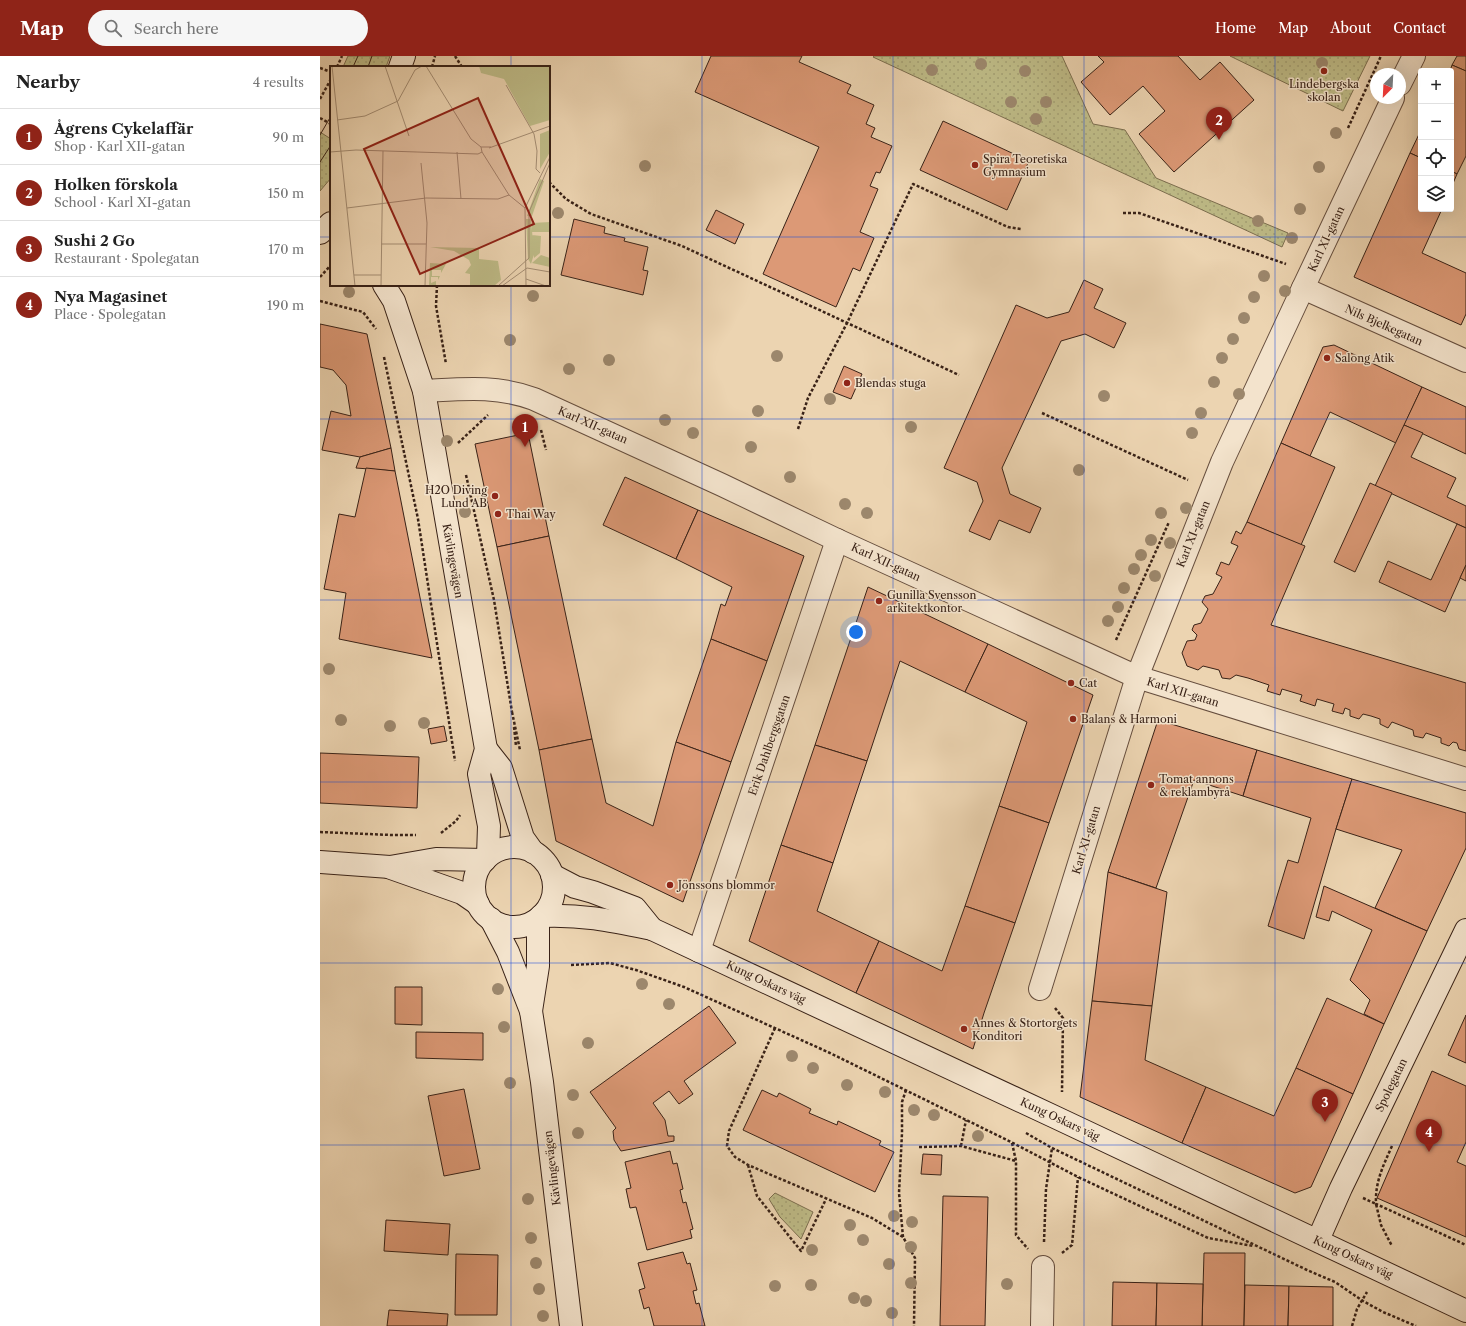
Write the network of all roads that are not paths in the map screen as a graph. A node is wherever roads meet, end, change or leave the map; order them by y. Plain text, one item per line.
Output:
1 (404, 56) edge
2 (1414, 56) edge
3 (400, 66) edge
4 (1406, 72) edge
5 (1390, 104) edge
6 (330, 224) edge
7 (320, 233) edge
8 (385, 286) edge
9 (1303, 288) junction
10 (1466, 361) edge
11 (424, 391) junction
12 (837, 540) junction
13 (1136, 677) junction
14 (486, 749) junction
15 (1466, 779) edge
16 (533, 852) junction
17 (487, 858) junction
18 (320, 862) edge
19 (390, 867) junction
20 (552, 875) junction
21 (484, 912) junction
22 (539, 918) junction
23 (652, 929) junction
24 (1466, 930) edge
25 (699, 951) junction
26 (1040, 989) road end
27 (531, 1011) junction
28 (1318, 1240) junction
29 (1043, 1267) road end
30 (1466, 1311) edge
31 (571, 1326) edge
32 (1042, 1326) edge

1 - 3 street
2 - 4 street
5 - 9 street, Karl XI-gatan
6 - 7 street
8 - 11 street, Kävlingevägen
9 - 10 street, Nils Bjelkegatan
9 - 13 street, Karl XI-gatan
11 - 12 street, Karl XII-gatan
11 - 14 street, Kävlingevägen
12 - 13 street, Karl XII-gatan
12 - 25 street, Erik Dahlbergsgatan
13 - 15 street, Karl XII-gatan
13 - 26 street, Karl XI-gatan
14 - 16 street, Kävlingevägen
14 - 17 street, Kävlingevägen
16 - 17 street, Kung Oskars väg
16 - 20 street, Kung Oskars väg
17 - 19 street, Kung Oskars väg
17 - 21 street
18 - 19 street, Kung Oskars väg
19 - 21 street, Kung Oskars väg
20 - 22 street
20 - 23 street, Kung Oskars väg
21 - 22 street, Kung Oskars väg
21 - 27 street, Kävlingevägen
22 - 23 street, Kung Oskars väg
22 - 27 street, Kävlingevägen
23 - 25 street, Kung Oskars väg
24 - 28 street, Spolegatan
25 - 28 street, Kung Oskars väg
27 - 31 street, Kävlingevägen
28 - 30 street, Kung Oskars väg
29 - 32 street

